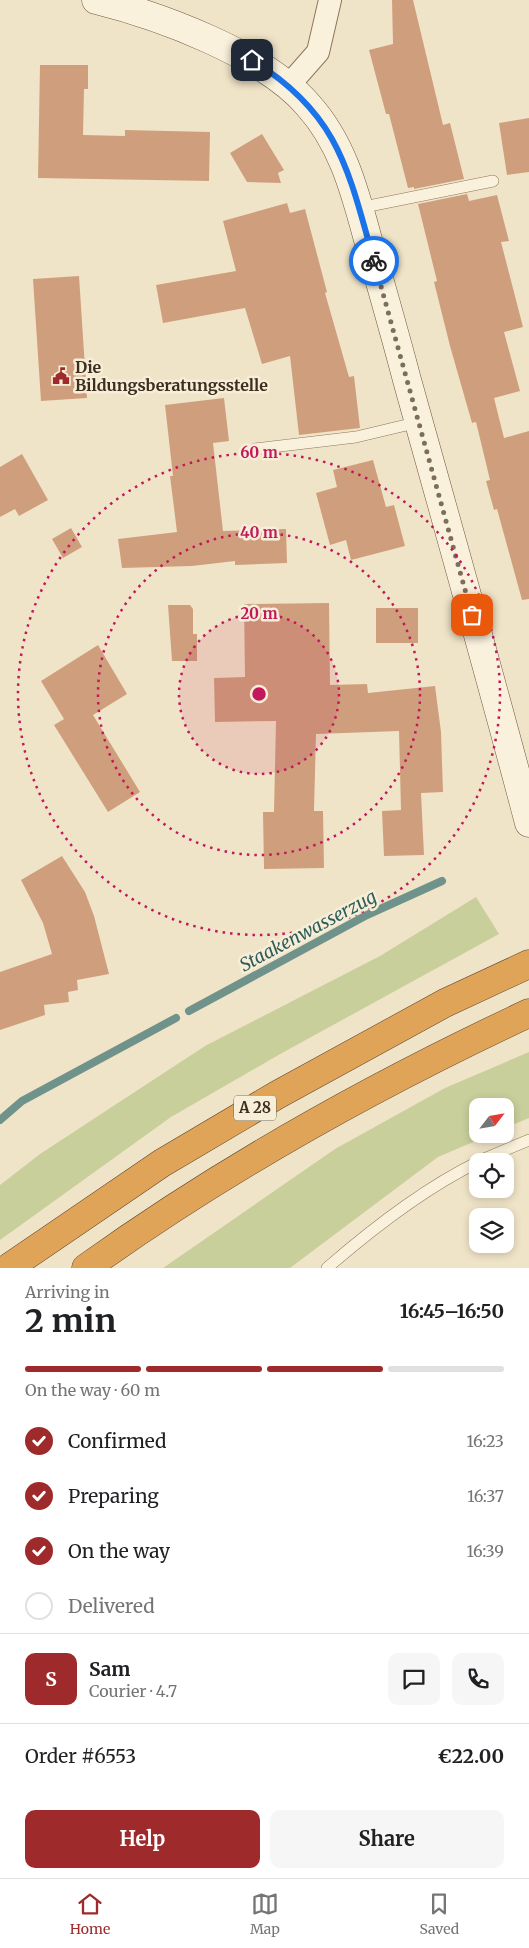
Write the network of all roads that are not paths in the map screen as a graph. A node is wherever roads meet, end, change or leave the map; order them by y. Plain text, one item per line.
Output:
1 (96, 0) edge
2 (330, 0) edge
3 (289, 85) junction
4 (493, 180) dead end
5 (359, 208) junction
6 (419, 422) junction
7 (255, 449) dead end
8 (529, 823) edge
9 (522, 968) edge
10 (529, 1013) edge
11 (529, 1140) edge
12 (499, 1153) edge
13 (469, 1166) edge
14 (8, 1268) edge
15 (86, 1268) edge
16 (327, 1268) edge

1 - 3 street
2 - 3 street
3 - 5 street
4 - 5 lane
5 - 6 street
6 - 7 lane
6 - 8 street
9 - 14 highway, A 28
10 - 15 highway, A 28
11 - 12 lane
13 - 16 lane

